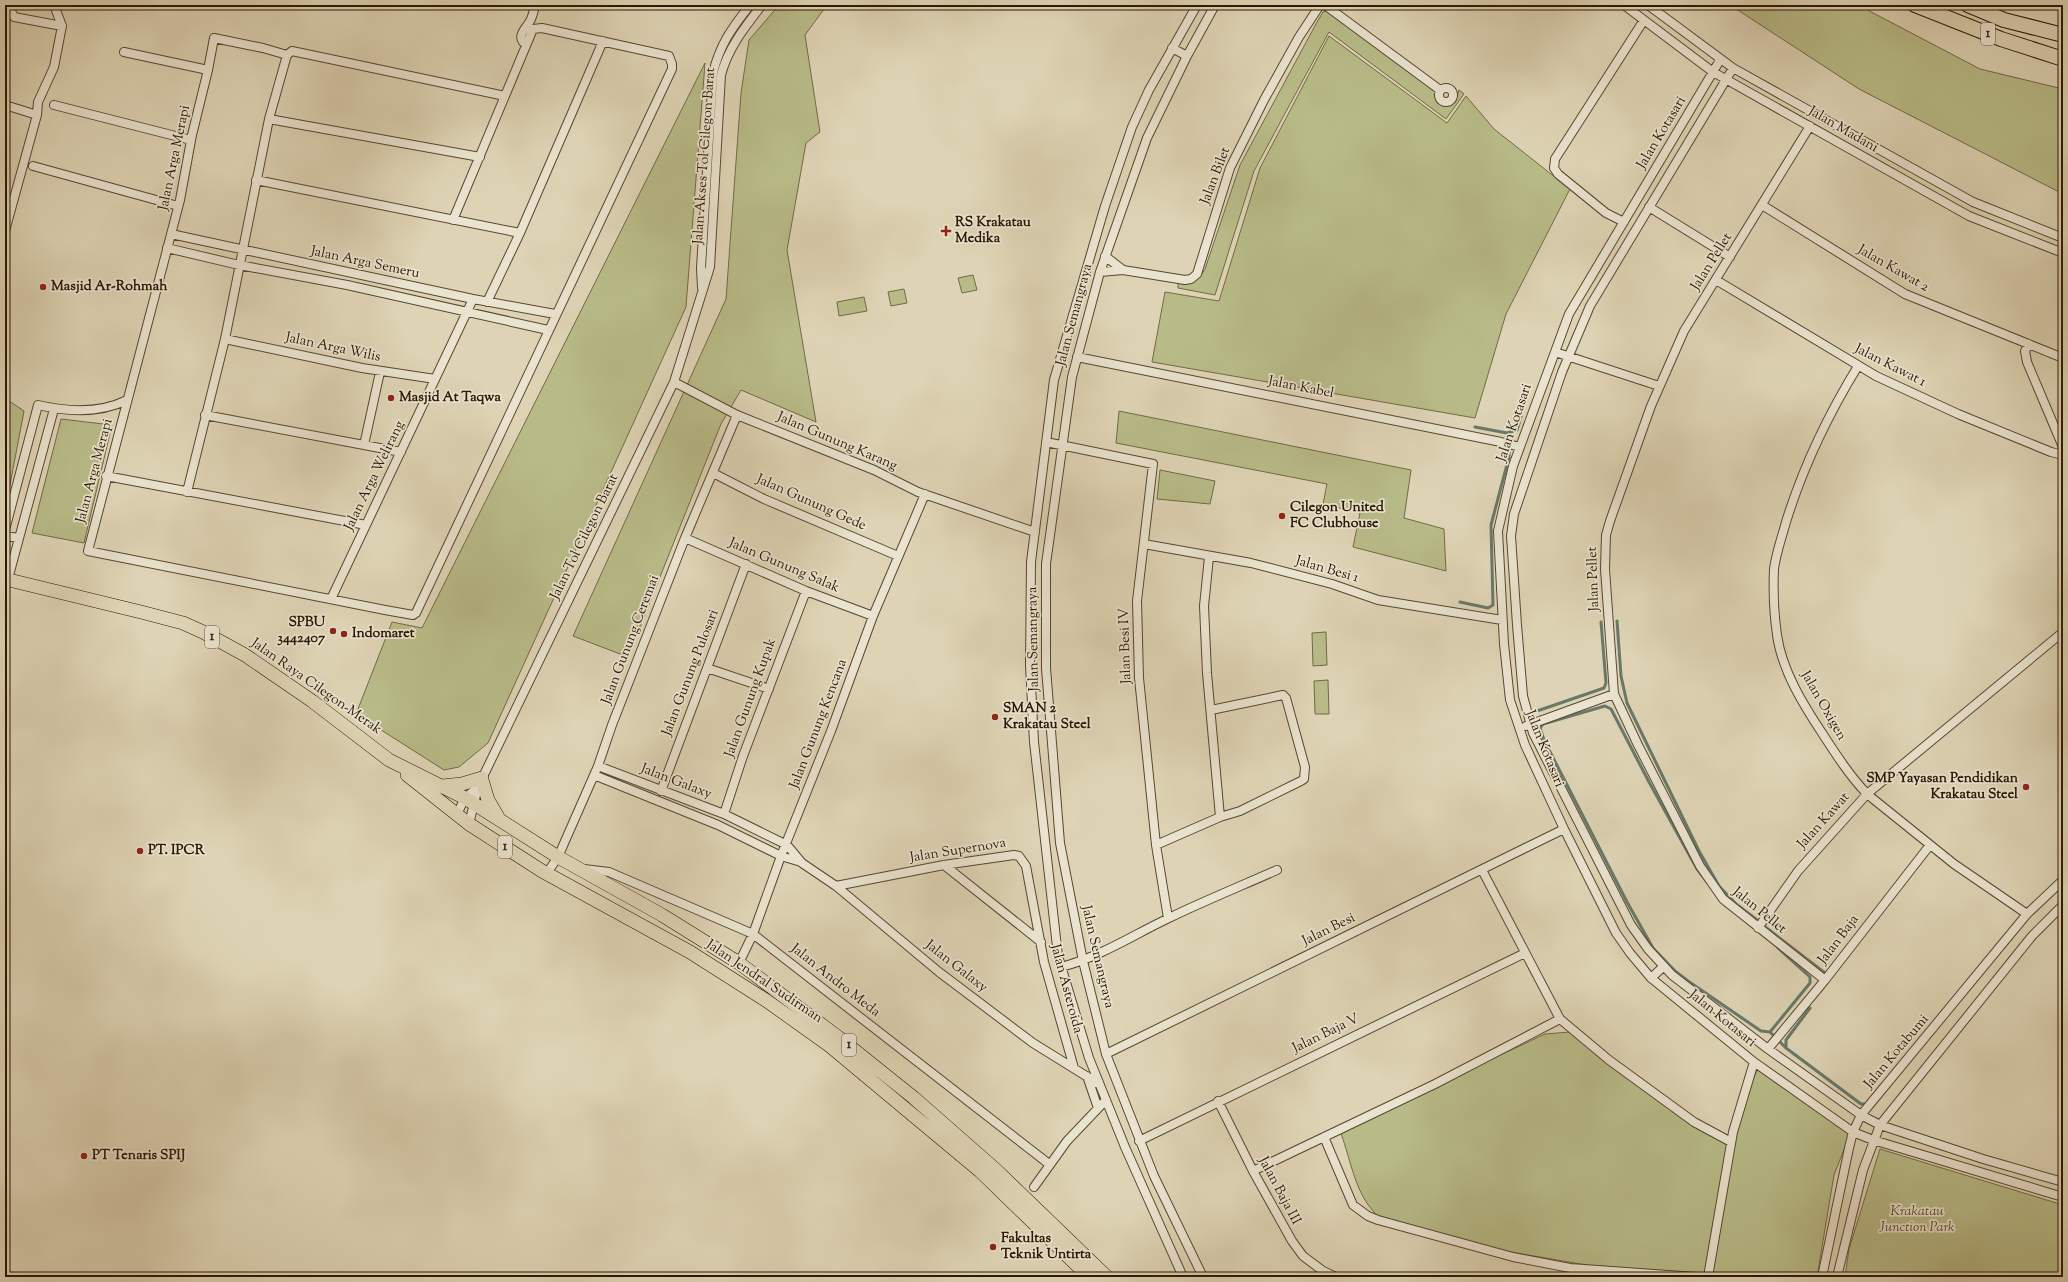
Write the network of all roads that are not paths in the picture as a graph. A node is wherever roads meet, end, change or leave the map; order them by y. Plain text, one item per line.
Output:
1 (8, 5) edge
2 (54, 5) edge
3 (535, 5) edge
4 (750, 5) edge
5 (762, 5) edge
6 (1197, 5) edge
7 (1215, 5) edge
8 (1320, 5) edge
9 (1326, 5) edge
10 (1624, 5) edge
11 (1648, 5) edge
12 (1915, 5) edge
13 (1968, 5) edge
14 (1644, 20) junction
15 (62, 26) junction
16 (2063, 35) edge
17 (603, 41) junction
18 (526, 45) junction
19 (1172, 48) junction
20 (124, 52) dead end
21 (287, 55) junction
22 (1187, 56) junction
23 (2063, 59) edge
24 (1720, 60) junction
25 (1733, 68) junction
26 (208, 70) junction
27 (1713, 72) junction
28 (1727, 79) junction
29 (1440, 90) dead end
30 (505, 96) junction
31 (5, 105) edge
32 (54, 105) dead end
33 (37, 115) junction
34 (269, 119) junction
35 (1810, 126) junction
36 (191, 140) junction
37 (480, 157) junction
38 (34, 166) dead end
39 (256, 180) junction
40 (1762, 205) junction
41 (8, 206) edge
42 (178, 206) junction
43 (1649, 207) junction
44 (452, 220) junction
45 (1624, 222) junction
46 (6, 226) edge
47 (520, 233) junction
48 (171, 234) junction
49 (2063, 238) edge
50 (167, 248) junction
51 (242, 250) junction
52 (2063, 254) edge
53 (1105, 256) junction
54 (1730, 257) junction
55 (239, 265) junction
56 (1123, 270) junction
57 (1100, 272) junction
58 (1716, 280) junction
59 (702, 295) junction
60 (473, 300) junction
61 (487, 302) junction
62 (468, 312) junction
63 (555, 314) junction
64 (548, 330) junction
65 (226, 339) junction
66 (2029, 344) junction
67 (1554, 352) junction
68 (1077, 357) junction
69 (1568, 357) junction
70 (2063, 358) edge
71 (1858, 366) junction
72 (380, 372) junction
73 (435, 380) junction
74 (674, 382) junction
75 (1658, 386) junction
76 (127, 400) junction
77 (54, 409) junction
78 (205, 415) junction
79 (737, 415) junction
80 (1046, 442) junction
81 (1063, 444) junction
82 (364, 445) junction
83 (1516, 446) junction
84 (2063, 447) edge
85 (401, 452) junction
86 (2063, 455) edge
87 (713, 473) junction
88 (106, 476) junction
89 (187, 492) junction
90 (925, 494) junction
91 (366, 525) junction
92 (5, 530) edge
93 (1035, 532) junction
94 (5, 536) edge
95 (19, 538) junction
96 (685, 538) junction
97 (1144, 544) junction
98 (898, 556) junction
99 (1209, 557) junction
100 (746, 564) junction
101 (7, 579) edge
102 (806, 591) junction
103 (331, 599) junction
104 (873, 616) junction
105 (1502, 620) junction
106 (2063, 632) edge
107 (707, 668) junction
108 (769, 689) junction
109 (1614, 694) junction
110 (1211, 710) junction
111 (1530, 724) junction
112 (1518, 728) junction
113 (389, 760) junction
114 (598, 766) junction
115 (594, 775) junction
116 (481, 782) junction
117 (442, 786) junction
118 (661, 791) junction
119 (1867, 794) junction
120 (470, 801) junction
121 (456, 814) junction
122 (724, 814) junction
123 (1220, 817) junction
124 (500, 820) junction
125 (469, 824) junction
126 (1564, 829) junction
127 (787, 845) junction
128 (1156, 845) junction
129 (1930, 845) junction
130 (781, 856) junction
131 (558, 857) junction
132 (802, 863) junction
133 (944, 865) junction
134 (579, 868) junction
135 (1277, 870) dead end
136 (1482, 870) junction
137 (547, 873) junction
138 (2063, 880) edge
139 (836, 886) junction
140 (2063, 905) edge
141 (2027, 914) junction
142 (1168, 918) junction
143 (1760, 925) junction
144 (753, 934) junction
145 (1041, 942) junction
146 (1525, 953) junction
147 (1083, 962) junction
148 (739, 963) junction
149 (1061, 967) junction
150 (1663, 967) junction
151 (1651, 978) junction
152 (1825, 980) junction
153 (1560, 1019) junction
154 (1769, 1048) junction
155 (1106, 1054) junction
156 (1754, 1062) junction
157 (1074, 1068) junction
158 (1087, 1076) junction
159 (1099, 1084) junction
160 (1106, 1100) junction
161 (1218, 1101) junction
162 (1098, 1108) junction
163 (1861, 1115) junction
164 (1880, 1124) junction
165 (1853, 1132) junction
166 (1324, 1137) junction
167 (1139, 1140) junction
168 (1873, 1140) junction
169 (1731, 1142) junction
170 (1049, 1164) junction
171 (1253, 1171) junction
172 (2063, 1182) edge
173 (1034, 1187) dead end
174 (2063, 1197) edge
175 (1089, 1277) edge
176 (1107, 1277) edge
177 (1183, 1277) edge
178 (1203, 1277) edge
179 (1336, 1277) edge
180 (1696, 1277) edge
181 (1708, 1277) edge
182 (1822, 1277) edge
183 (1837, 1277) edge

1 - 15 street
2 - 15 street
3 - 18 street
4 - 59 street
5 - 59 street, Jalan Akses Tol Cilegon Barat
6 - 19 street, Jalan Semangraya
7 - 22 street, Jalan Semangraya
8 - 56 street, Jalan Bilet
9 - 29 street
10 - 14 street, Jalan Madani
11 - 24 street, Jalan Madani
12 - 23 highway, 1
13 - 16 highway, 1
14 - 27 street, Jalan Madani
14 - 45 street
15 - 33 street
17 - 18 street
17 - 47 street
17 - 63 street
18 - 30 street
19 - 22 street
19 - 80 street, Jalan Semangraya
20 - 26 street
21 - 26 street, Jalan Arga Merapi
21 - 30 street
21 - 34 street
22 - 53 street, Jalan Semangraya
24 - 25 street, Jalan Madani
24 - 27 street, Jalan Kotasari
25 - 28 street, Jalan Kotasari
25 - 49 street, Jalan Madani
26 - 36 street, Jalan Arga Merapi
27 - 28 street, Jalan Madani
27 - 45 street, Jalan Kotasari
28 - 35 street, Jalan Madani
28 - 43 street, Jalan Kotasari
30 - 37 street
31 - 33 street
32 - 36 street
33 - 41 street
34 - 37 street
34 - 39 street
35 - 40 street, Jalan Pellet
35 - 52 street, Jalan Madani
36 - 42 street, Jalan Arga Merapi
37 - 44 street
38 - 42 street
39 - 44 street
39 - 51 street
40 - 54 street, Jalan Pellet
40 - 66 street, Jalan Kawat 2
41 - 46 street
42 - 48 street, Jalan Arga Merapi
43 - 54 street
43 - 69 street, Jalan Kotasari
44 - 47 street
45 - 67 street, Jalan Kotasari
47 - 61 street
48 - 50 street, Jalan Arga Merapi
48 - 51 street, Jalan Arga Semeru
50 - 55 street, Jalan Arga Semeru
50 - 76 street, Jalan Arga Merapi
51 - 55 street
51 - 60 street, Jalan Arga Semeru
53 - 56 street
53 - 57 street, Jalan Semangraya
54 - 58 street, Jalan Pellet
55 - 62 street, Jalan Arga Semeru
55 - 65 street
56 - 57 street, Jalan Bilet
57 - 68 street, Jalan Semangraya
58 - 71 street, Jalan Kawat 1
58 - 75 street, Jalan Pellet
59 - 74 street, Jalan Tol Cilegon Barat
60 - 61 street, Jalan Arga Semeru
60 - 62 street, Jalan Arga Welirang
61 - 63 street, Jalan Arga Semeru
62 - 64 street, Jalan Arga Semeru
62 - 73 street, Jalan Arga Welirang
63 - 64 street
64 - 103 street, Jalan Arga Merapi
65 - 72 street, Jalan Arga Wilis
65 - 78 street
66 - 70 street, Jalan Kawat 2
66 - 84 street
67 - 69 street
67 - 83 street, Jalan Kotasari
68 - 81 street, Jalan Semangraya
68 - 83 street, Jalan Kabel
69 - 75 street
69 - 111 street, Jalan Kotasari
71 - 86 street, Jalan Kawat 1
71 - 119 street, Jalan Oxigen
72 - 73 street, Jalan Arga Wilis
72 - 82 street
73 - 85 street, Jalan Arga Welirang
74 - 79 street, Jalan Gunung Karang
74 - 116 street, Jalan Tol Cilegon Barat
75 - 109 street, Jalan Pellet
76 - 77 street
76 - 88 street, Jalan Arga Merapi
77 - 92 street
77 - 95 street
78 - 82 street
78 - 89 street
79 - 87 street, Jalan Gunung Ceremai
79 - 90 street, Jalan Gunung Karang
80 - 81 street
80 - 93 street, Jalan Semangraya
81 - 97 street, Jalan Besi IV
81 - 147 street, Jalan Semangraya
82 - 85 street
83 - 105 street, Jalan Kotasari
85 - 91 street, Jalan Arga Welirang
87 - 96 street, Jalan Gunung Ceremai
87 - 98 street, Jalan Gunung Gede
88 - 89 street
88 - 103 street, Jalan Arga Merapi
89 - 91 street
90 - 93 street, Jalan Gunung Karang
90 - 98 street, Jalan Gunung Kencana
91 - 103 street, Jalan Arga Welirang
93 - 149 street, Jalan Semangraya
94 - 95 street
95 - 101 street
96 - 100 street, Jalan Gunung Salak
96 - 114 street, Jalan Gunung Ceremai
97 - 99 street, Jalan Besi 1
97 - 128 street, Jalan Besi IV
98 - 104 street, Jalan Gunung Kencana
99 - 105 street, Jalan Besi 1
99 - 110 street
100 - 102 street, Jalan Gunung Salak
100 - 107 street, Jalan Gunung Pulosari
101 - 113 highway, Jalan Raya Cilegon-Merak / 1
102 - 104 street, Jalan Gunung Salak
102 - 108 street, Jalan Gunung Kupak
104 - 127 street, Jalan Gunung Kencana
105 - 112 street, Jalan Kotasari
106 - 119 street, Jalan Kawat
107 - 108 street
107 - 118 street, Jalan Gunung Pulosari
108 - 122 street, Jalan Gunung Kupak
109 - 111 street
109 - 143 street, Jalan Pellet
110 - 123 street
110 - 123 street
111 - 112 street
111 - 150 street, Jalan Kotasari
112 - 126 street, Jalan Kotasari
113 - 117 highway, Jalan Raya Cilegon-Merak / 1
113 - 121 highway, Jalan Jendral Sudirman / 1
114 - 115 street, Jalan Gunung Ceremai
114 - 118 street, Jalan Galaxy
115 - 130 street, Jalan Galaxy
115 - 131 street, Jalan Gunung Ceremai
116 - 117 highway
116 - 120 street
116 - 124 highway
117 - 120 highway, 1
118 - 122 street, Jalan Galaxy
119 - 129 street, Jalan Oxigen
119 - 143 street, Jalan Kawat
120 - 121 street
120 - 124 highway, 1
120 - 125 street
121 - 125 highway, Jalan Jendral Sudirman / 1
122 - 127 street, Jalan Galaxy
123 - 128 street
124 - 131 highway, 1
125 - 137 highway, Jalan Jendral Sudirman / 1
126 - 136 street, Jalan Besi
126 - 151 street, Jalan Kotasari
127 - 130 street, Jalan Gunung Kencana
127 - 132 street, Jalan Galaxy
128 - 142 street, Jalan Besi IV
129 - 141 street, Jalan Oxigen
129 - 152 street, Jalan Baja
130 - 132 street, Jalan Galaxy
130 - 144 street, Jalan Gunung Kencana
131 - 134 highway, 1
131 - 137 street, Jalan Gunung Ceremai
132 - 139 street, Jalan Galaxy
133 - 139 street, Jalan Supernova
133 - 145 street, Jalan Asteroida
133 - 145 street, Jalan Supernova
134 - 144 street, Jalan Andro Meda
134 - 148 highway, 1
135 - 142 street
136 - 146 street
136 - 155 street, Jalan Besi
137 - 175 highway, Jalan Jendral Sudirman / 1
138 - 141 street, Jalan Kotabumi
139 - 157 street, Jalan Galaxy
140 - 164 street
141 - 163 street, Jalan Kotabumi
142 - 147 street
143 - 152 street, Jalan Pellet
144 - 148 street, Jalan Gunung Kencana
144 - 170 street, Jalan Andro Meda
145 - 157 street, Jalan Asteroida
146 - 153 street
146 - 161 street, Jalan Baja V
147 - 149 street
147 - 155 street, Jalan Semangraya
148 - 176 highway, 1
149 - 159 street, Jalan Semangraya
150 - 151 street
150 - 154 street, Jalan Kotasari
151 - 156 street, Jalan Kotasari
152 - 154 street, Jalan Baja
153 - 166 street
153 - 169 street
154 - 163 street, Jalan Kotasari
155 - 167 street, Jalan Semangraya
156 - 165 street, Jalan Kotasari
156 - 169 street
157 - 158 street, Jalan Galaxy
158 - 159 street, Jalan Galaxy
158 - 162 street
159 - 160 street, Jalan Semangraya
160 - 162 street
160 - 177 street, Jalan Semangraya
161 - 167 street, Jalan Baja V
161 - 171 street, Jalan Baja III
162 - 170 street
163 - 164 street, Jalan Kotasari
163 - 165 street, Jalan Kotabumi
164 - 168 street
164 - 172 street, Jalan Kotasari
165 - 168 street, Jalan Kotasari
165 - 182 street, Jalan Kotabumi
166 - 171 street
166 - 180 street
167 - 178 street, Jalan Semangraya
168 - 174 street, Jalan Kotasari
168 - 183 street
169 - 181 street
170 - 173 street
171 - 179 street, Jalan Baja III

